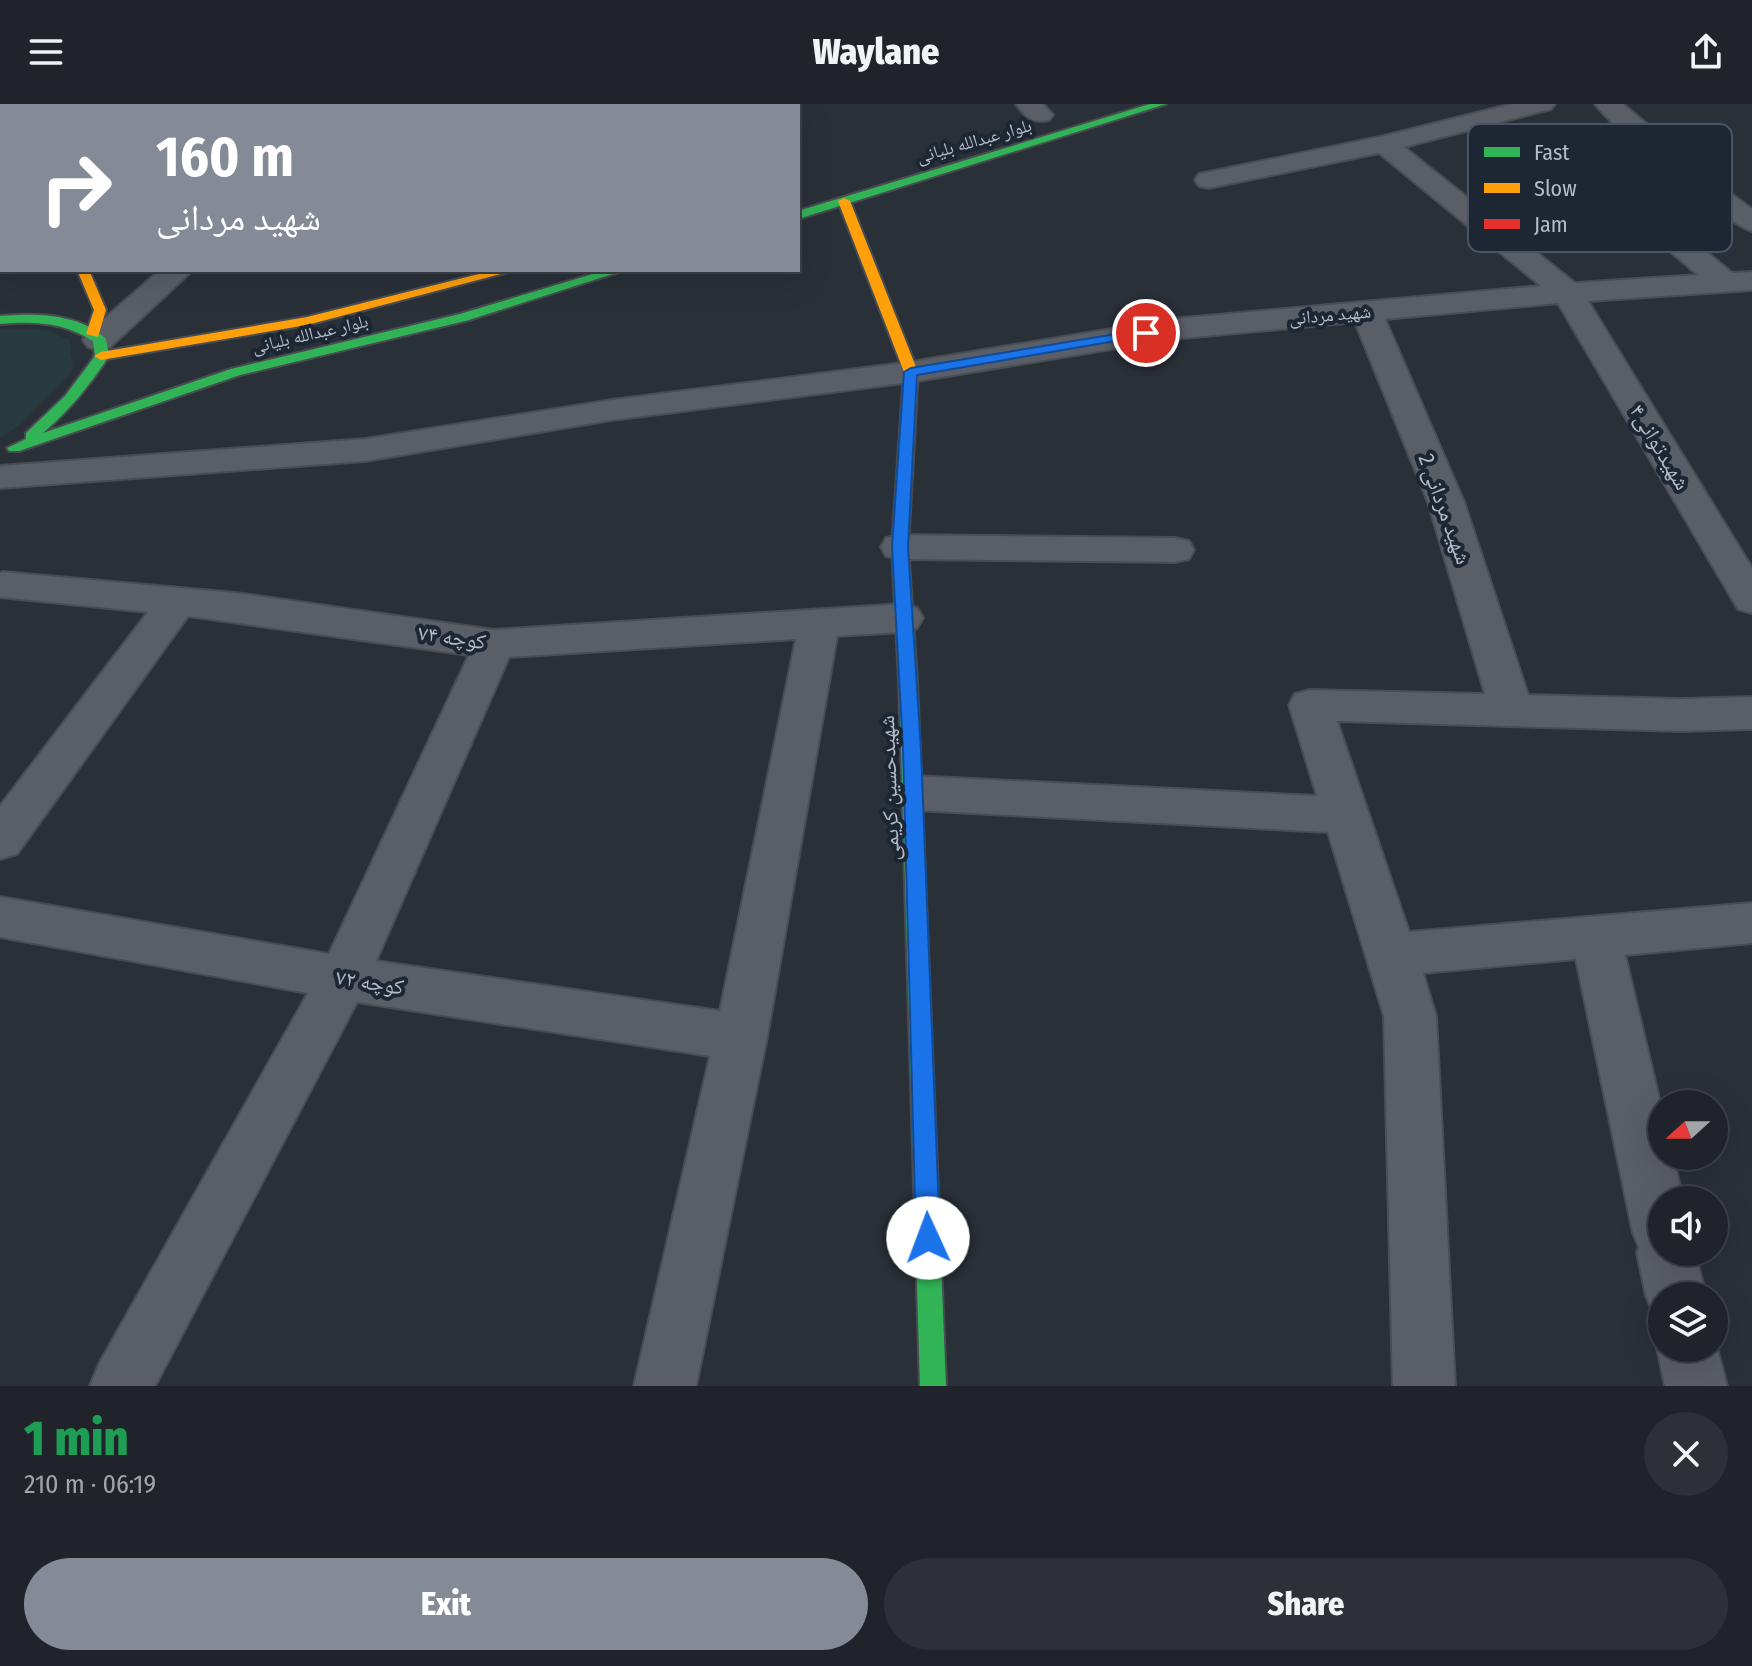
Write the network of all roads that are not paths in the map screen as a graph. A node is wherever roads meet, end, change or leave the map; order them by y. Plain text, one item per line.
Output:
1 (1161, 104) edge
2 (1480, 104) edge
3 (1542, 104) edge
4 (1608, 104) edge
5 (1507, 114) junction
6 (1631, 124) edge
7 (1384, 144) junction
8 (1209, 180) dead end
9 (844, 201) junction
10 (1732, 208) edge
11 (1468, 212) edge
12 (800, 214) edge
13 (1752, 222) edge
14 (1517, 252) edge
15 (1704, 252) edge
16 (84, 272) edge
17 (176, 272) edge
18 (503, 272) edge
19 (612, 272) edge
20 (1745, 282) edge
21 (1568, 293) junction
22 (1366, 311) junction
23 (0, 320) edge
24 (97, 343) junction
25 (911, 372) junction
26 (5, 461) edge
27 (900, 547) junction
28 (1175, 550) dead end
29 (3, 585) dead end
30 (1752, 600) edge
31 (177, 602) junction
32 (903, 618) junction
33 (819, 623) junction
34 (494, 644) junction
35 (1512, 711) junction
36 (1752, 713) edge
37 (914, 793) junction
38 (1346, 815) junction
39 (0, 841) edge
40 (0, 917) edge
41 (1752, 923) edge
42 (1596, 937) junction
43 (1392, 955) junction
44 (343, 978) junction
45 (741, 1037) junction
46 (1652, 1186) edge
47 (1691, 1362) edge
48 (121, 1386) edge
49 (665, 1386) edge
50 (933, 1386) edge
51 (1424, 1386) edge
52 (1696, 1386) edge

1 - 9 main road, بلوار عبدالله بلیانی
2 - 5 street
3 - 5 street
4 - 6 street
5 - 7 street
7 - 8 street
7 - 11 street
9 - 12 main road, بلوار عبدالله بلیانی
9 - 25 main road, شهیدحسین کریمی
10 - 13 street
14 - 21 street
15 - 20 street
16 - 24 main road
17 - 24 street
18 - 24 main road, بلوار عبدالله بلیانی
19 - 26 main road, بلوار عبدالله بلیانی
20 - 21 street, شهید مردانی
21 - 22 street, شهید مردانی
21 - 30 street, شهیدتوانی۴
22 - 25 street, شهید مردانی
22 - 35 street, شهید مردانی 2
23 - 24 main road
24 - 26 main road
25 - 26 street, شهید مردانی
25 - 27 main road, شهیدحسین کریمی
27 - 28 street
27 - 32 main road, شهیدحسین کریمی
29 - 31 street, کوچه ۷۴
31 - 34 street, کوچه ۷۴
31 - 39 street
32 - 33 street, کوچه ۷۴
32 - 37 main road, شهیدحسین کریمی
33 - 34 street, کوچه ۷۴
33 - 45 street
34 - 44 street
35 - 36 street
35 - 38 street
37 - 38 street
37 - 50 main road, شهیدحسین کریمی
38 - 43 street
40 - 44 street, کوچه ۷۲
41 - 42 street
42 - 43 street
42 - 46 street
43 - 51 street
44 - 45 street, کوچه ۷۲
44 - 48 street
45 - 49 street
47 - 52 street

